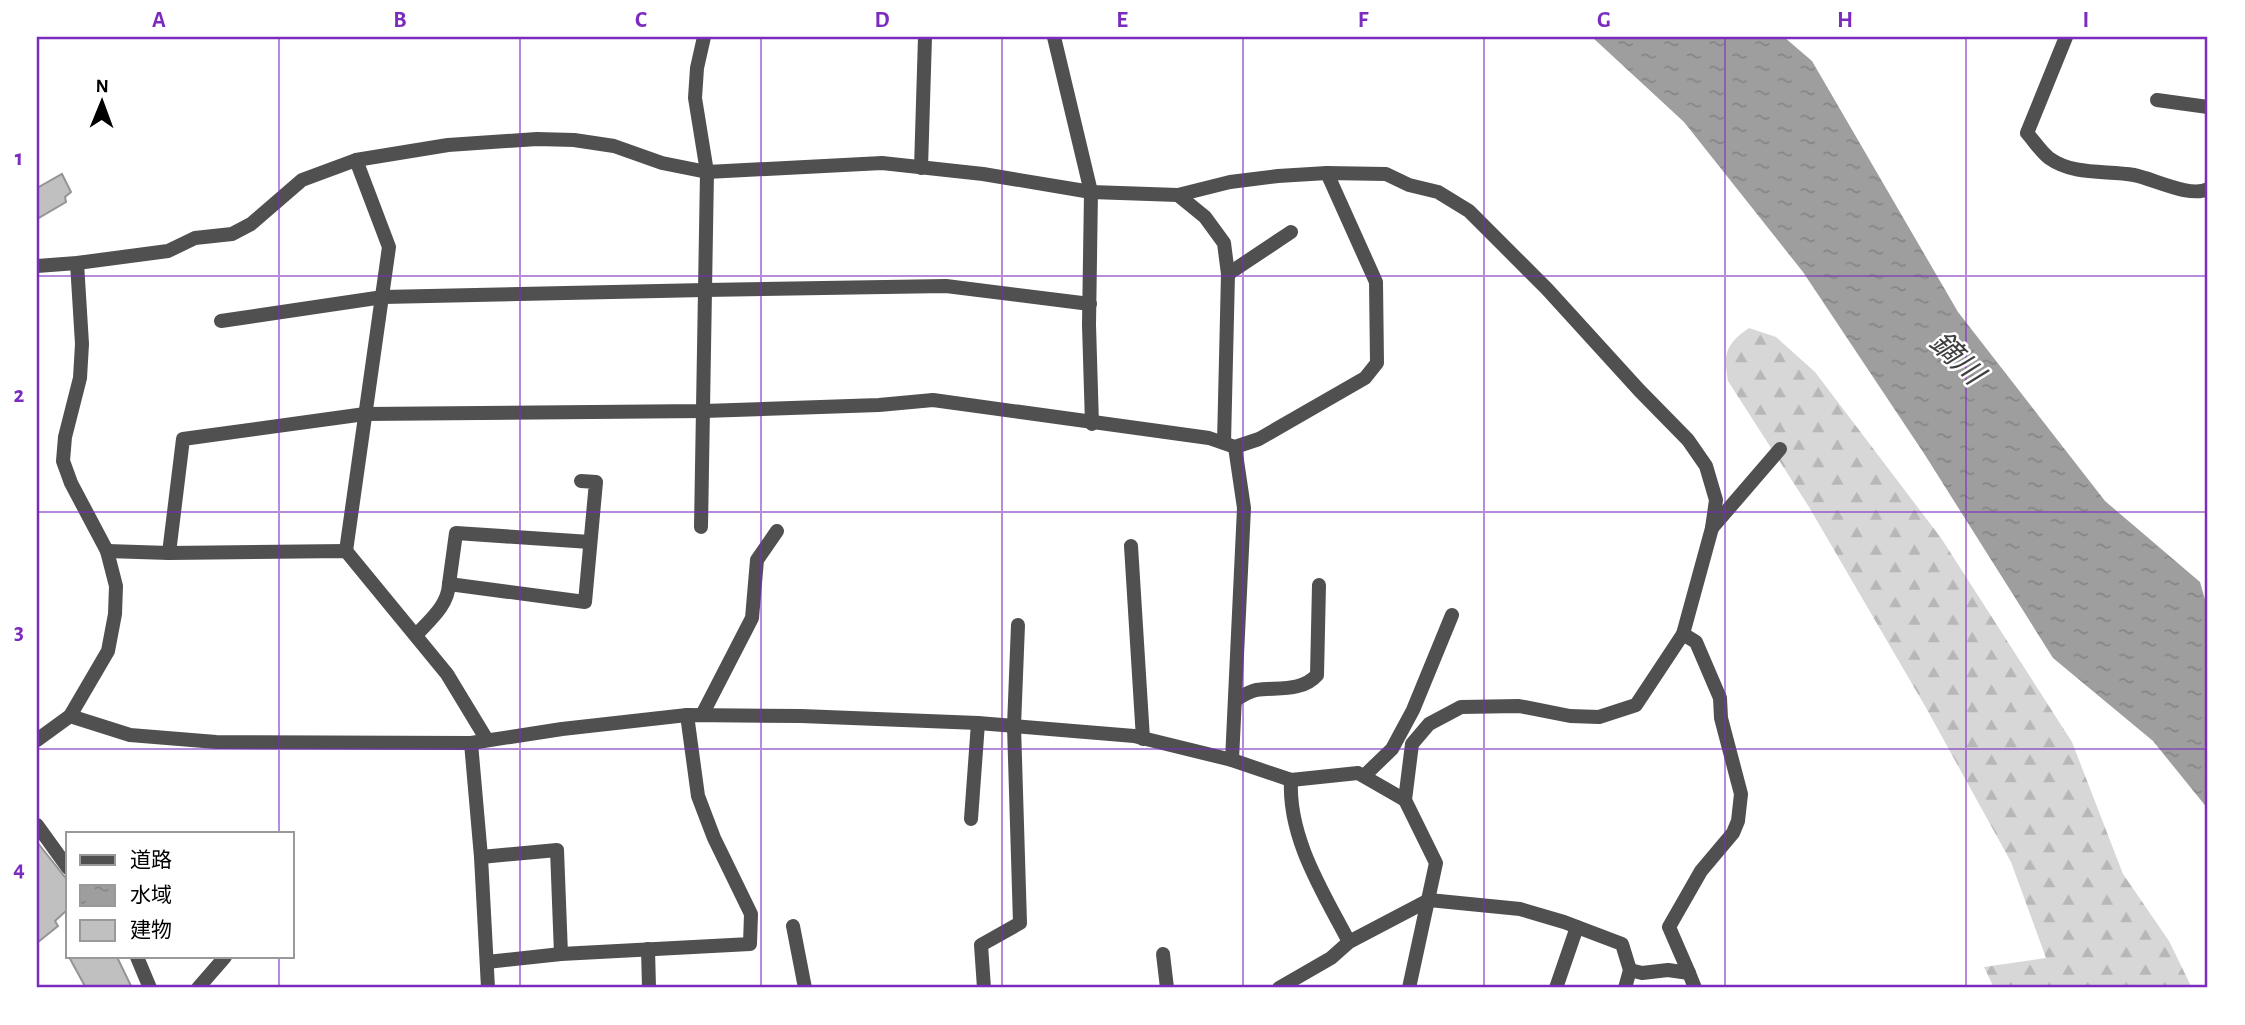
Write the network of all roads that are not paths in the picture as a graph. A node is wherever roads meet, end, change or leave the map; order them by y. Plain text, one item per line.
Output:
1 (704, 37) edge
2 (925, 37) edge
3 (1055, 37) edge
4 (2066, 37) edge
5 (2157, 100) dead end
6 (2208, 107) edge
7 (356, 160) junction
8 (921, 168) junction
9 (707, 172) junction
10 (1327, 173) junction
11 (2208, 189) edge
12 (1091, 192) junction
13 (1178, 195) junction
14 (1291, 232) dead end
15 (77, 263) junction
16 (37, 266) edge
17 (1228, 274) junction
18 (705, 290) junction
19 (383, 297) junction
20 (1090, 304) junction
21 (221, 321) dead end
22 (704, 411) junction
23 (365, 414) junction
24 (1092, 424) junction
25 (1230, 445) junction
26 (1780, 449) dead end
27 (581, 481) dead end
28 (701, 527) dead end
29 (1712, 528) junction
30 (777, 531) dead end
31 (590, 542) junction
32 (1130, 546) dead end
33 (107, 551) junction
34 (346, 551) junction
35 (169, 553) junction
36 (449, 584) junction
37 (1319, 585) dead end
38 (1452, 615) dead end
39 (1018, 625) dead end
40 (417, 634) junction
41 (1683, 634) junction
42 (1235, 700) junction
43 (694, 715) junction
44 (70, 716) junction
45 (978, 723) junction
46 (1014, 726) junction
47 (1143, 738) junction
48 (37, 740) edge
49 (488, 740) junction
50 (471, 743) junction
51 (1233, 760) junction
52 (1364, 776) junction
53 (1291, 780) junction
54 (1405, 800) junction
55 (971, 819) dead end
56 (37, 825) edge
57 (481, 857) junction
58 (66, 865) edge
59 (1429, 900) junction
60 (793, 926) dead end
61 (1577, 926) junction
62 (1349, 942) junction
63 (648, 949) junction
64 (561, 954) junction
65 (1163, 954) dead end
66 (137, 958) edge
67 (224, 958) edge
68 (488, 962) junction
69 (1630, 970) junction
70 (1689, 973) junction
71 (150, 988) edge
72 (198, 988) edge
73 (488, 988) edge
74 (649, 988) edge
75 (805, 988) edge
76 (984, 988) edge
77 (1167, 988) edge
78 (1279, 988) edge
79 (1409, 988) edge
80 (1556, 988) edge
81 (1625, 988) edge
82 (1695, 988) edge

1 - 9 street
2 - 8 street
3 - 12 street
4 - 11 street
5 - 6 street
7 - 9 street
7 - 15 street
7 - 19 street
8 - 9 street
8 - 12 street
9 - 18 street
10 - 13 street
10 - 25 street
10 - 29 street
12 - 13 street
12 - 20 street
13 - 17 street
14 - 17 street
15 - 16 street
15 - 33 street
17 - 25 street
18 - 19 street
18 - 20 street
18 - 22 street
19 - 21 street
19 - 23 street
20 - 24 street
22 - 23 street
22 - 24 street
22 - 28 street
23 - 34 street
23 - 35 street
24 - 25 street
25 - 42 street
26 - 29 street
27 - 31 street
29 - 41 street
30 - 43 street
31 - 36 street
31 - 36 street
32 - 47 street
33 - 35 street
33 - 44 street
34 - 35 street
34 - 40 street
36 - 40 street
37 - 42 street
38 - 52 street
39 - 46 street
40 - 49 street
41 - 54 street
41 - 70 street
42 - 51 street
43 - 45 street
43 - 49 street
43 - 63 street
44 - 48 street
44 - 50 street
45 - 46 street
45 - 55 street
46 - 47 street
46 - 76 street
47 - 51 street
49 - 50 street
50 - 57 street
51 - 53 street
52 - 53 street
52 - 54 street
53 - 62 street
54 - 59 street
56 - 58 street
57 - 64 street
57 - 68 street
59 - 61 street
59 - 62 street
59 - 79 street
60 - 75 street
61 - 69 street
61 - 80 street
62 - 78 street
63 - 64 street
63 - 74 street
64 - 68 street
65 - 77 street
66 - 71 street
67 - 72 street
68 - 73 street
69 - 70 street
69 - 81 street
70 - 82 street

